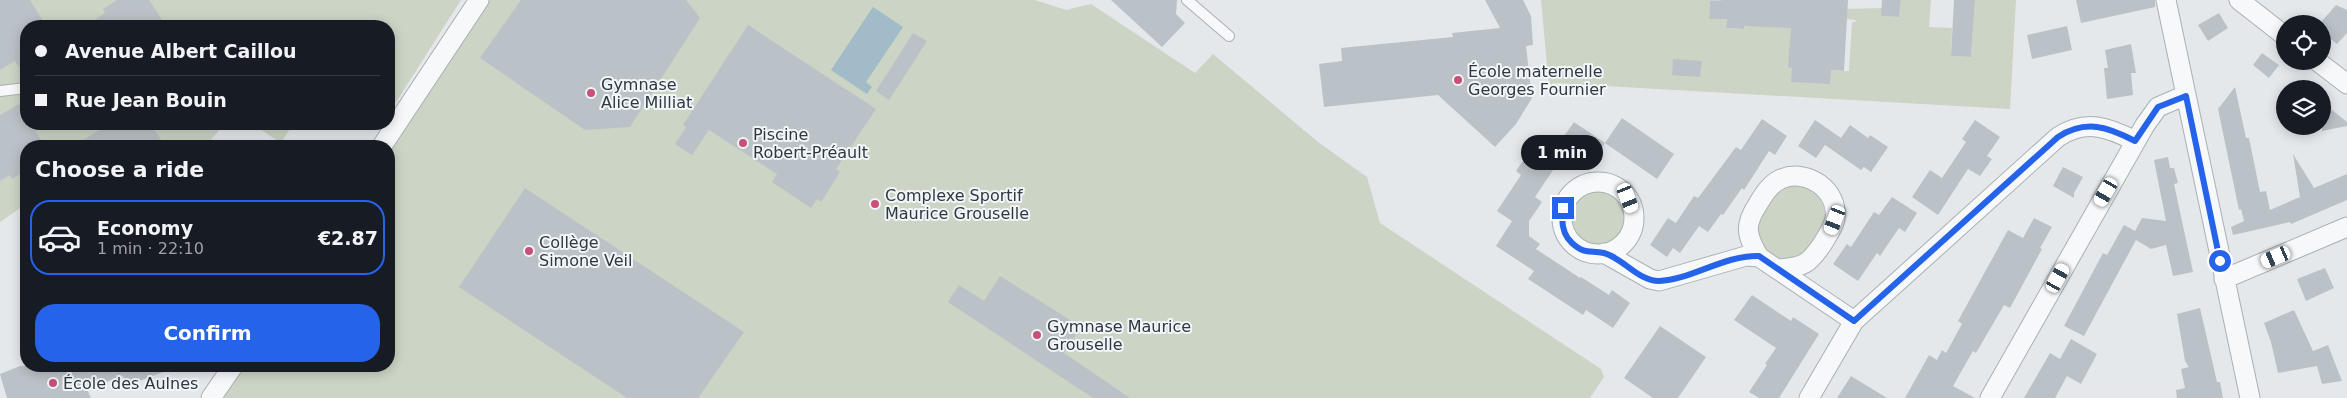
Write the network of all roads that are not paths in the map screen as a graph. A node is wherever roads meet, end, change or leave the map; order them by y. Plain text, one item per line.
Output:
1 (480, 0) edge
2 (1187, 0) edge
3 (2166, 0) edge
4 (2239, 0) edge
5 (2276, 29) edge
6 (1229, 36) dead end
7 (2329, 70) edge
8 (2347, 84) edge
9 (20, 89) edge
10 (0, 91) edge
11 (2186, 96) junction
12 (395, 127) edge
13 (2135, 141) junction
14 (2347, 227) edge
15 (1604, 253) dead end
16 (1759, 256) junction
17 (1780, 269) junction
18 (2224, 279) junction
19 (1854, 321) junction
20 (229, 372) edge
21 (211, 398) edge
22 (1809, 398) edge
23 (1990, 398) edge
24 (2250, 398) edge

1 - 12 street
2 - 6 lane
3 - 11 street
4 - 5 street
7 - 8 street
9 - 10 lane
11 - 13 street
11 - 18 street
13 - 19 street
13 - 23 street
14 - 18 street
15 - 16 street
16 - 17 street
16 - 17 street
17 - 19 street
18 - 24 street
19 - 22 street
20 - 21 street

